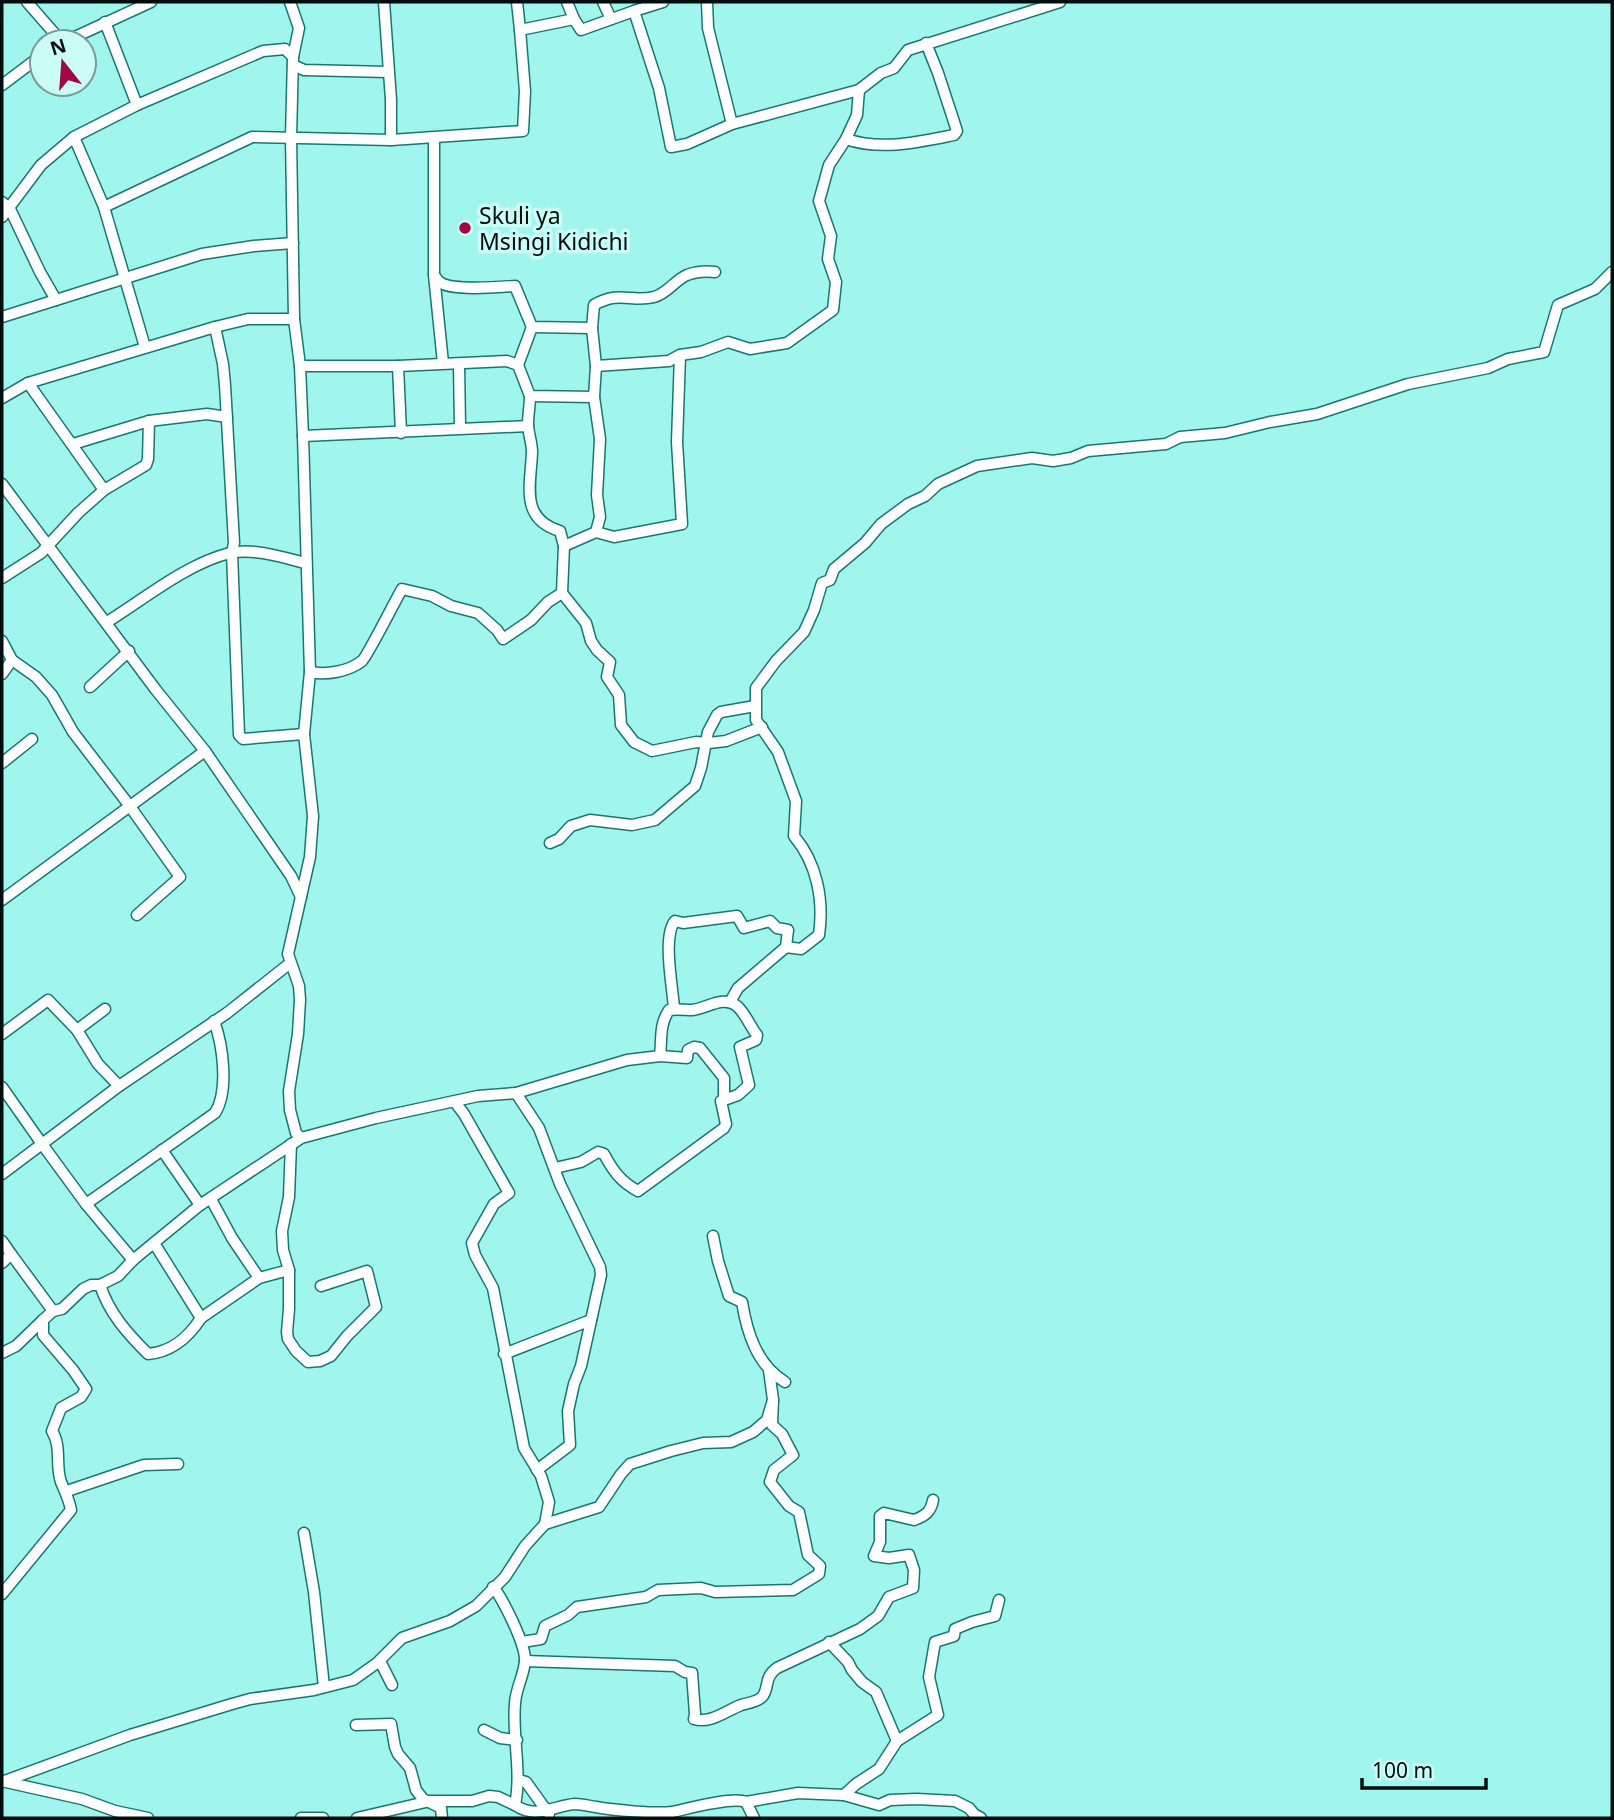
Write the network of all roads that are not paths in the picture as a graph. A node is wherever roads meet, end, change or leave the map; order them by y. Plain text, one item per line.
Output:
1 (27, 2) edge
2 (151, 2) edge
3 (290, 2) edge
4 (384, 2) edge
5 (517, 2) edge
6 (567, 2) edge
7 (603, 2) edge
8 (663, 2) edge
9 (707, 2) edge
10 (1060, 2) edge
11 (634, 11) junction
12 (574, 19) junction
13 (611, 19) junction
14 (105, 22) junction
15 (50, 28) edge
16 (92, 28) edge
17 (520, 30) junction
18 (926, 43) junction
19 (293, 61) junction
20 (28, 66) edge
21 (388, 72) junction
22 (2, 85) edge
23 (859, 90) junction
24 (137, 105) junction
25 (732, 124) junction
26 (74, 137) junction
27 (291, 137) junction
28 (434, 139) junction
29 (846, 139) junction
30 (391, 140) junction
31 (104, 207) junction
32 (4, 209) edge
33 (293, 243) junction
34 (715, 272) dead end
35 (1612, 272) edge
36 (433, 275) junction
37 (124, 278) junction
38 (56, 300) junction
39 (2, 317) edge
40 (294, 319) junction
41 (215, 327) junction
42 (532, 327) junction
43 (592, 328) junction
44 (145, 347) junction
45 (680, 355) junction
46 (443, 363) junction
47 (459, 364) junction
48 (517, 365) junction
49 (300, 366) junction
50 (398, 366) junction
51 (596, 366) junction
52 (28, 383) junction
53 (530, 396) junction
54 (593, 397) junction
55 (2, 398) edge
56 (227, 417) junction
57 (149, 421) junction
58 (528, 426) junction
59 (460, 428) junction
60 (401, 433) junction
61 (303, 436) junction
62 (73, 444) junction
63 (2, 484) edge
64 (104, 490) junction
65 (596, 532) junction
66 (564, 546) junction
67 (48, 547) junction
68 (232, 553) junction
69 (305, 563) junction
70 (2, 578) edge
71 (562, 593) junction
72 (107, 622) junction
73 (2, 641) edge
74 (129, 651) junction
75 (12, 660) junction
76 (310, 672) junction
77 (2, 674) edge
78 (90, 687) dead end
79 (755, 706) junction
80 (762, 727) junction
81 (304, 734) junction
82 (33, 739) dead end
83 (705, 741) junction
84 (205, 751) junction
85 (2, 763) edge
86 (129, 805) junction
87 (550, 843) dead end
88 (301, 897) junction
89 (2, 900) edge
90 (137, 915) dead end
91 (786, 947) junction
92 (289, 964) junction
93 (730, 1002) junction
94 (105, 1009) dead end
95 (674, 1009) junction
96 (214, 1021) junction
97 (77, 1030) junction
98 (2, 1034) edge
99 (660, 1056) junction
100 (119, 1086) junction
101 (2, 1087) edge
102 (516, 1093) junction
103 (724, 1098) junction
104 (455, 1102) junction
105 (296, 1141) junction
106 (42, 1144) junction
107 (162, 1150) junction
108 (555, 1168) junction
109 (2, 1174) edge
110 (211, 1199) junction
111 (86, 1203) junction
112 (200, 1205) junction
113 (713, 1236) dead end
114 (2, 1241) edge
115 (154, 1243) junction
116 (11, 1254) junction
117 (133, 1260) junction
118 (2, 1263) edge
119 (289, 1270) junction
120 (259, 1278) junction
121 (100, 1285) junction
122 (321, 1286) dead end
123 (53, 1311) junction
124 (201, 1318) junction
125 (43, 1320) junction
126 (591, 1320) junction
127 (2, 1353) edge
128 (505, 1354) junction
129 (769, 1370) junction
130 (786, 1382) dead end
131 (774, 1400) junction
132 (178, 1464) dead end
133 (537, 1470) junction
134 (68, 1496) junction
135 (933, 1500) dead end
136 (545, 1524) junction
137 (304, 1533) dead end
138 (494, 1587) junction
139 (2, 1594) edge
140 (999, 1600) dead end
141 (522, 1642) junction
142 (829, 1642) junction
143 (380, 1661) junction
144 (525, 1661) junction
145 (392, 1685) dead end
146 (324, 1687) junction
147 (356, 1725) dead end
148 (484, 1730) dead end
149 (517, 1740) junction
150 (897, 1741) junction
151 (519, 1780) junction
152 (3, 1782) edge
153 (844, 1795) junction
154 (430, 1801) junction
155 (746, 1802) junction
156 (515, 1805) junction
157 (549, 1814) junction
158 (148, 1818) edge
159 (301, 1818) edge
160 (323, 1818) edge
161 (357, 1818) edge
162 (442, 1818) edge
163 (754, 1818) edge
164 (981, 1818) edge

1 - 15 street
2 - 14 street
3 - 19 street
4 - 21 street
5 - 17 street
6 - 12 street
7 - 13 street
8 - 11 street
9 - 25 street
10 - 18 street
11 - 13 street
11 - 25 street
12 - 13 street
12 - 17 street
14 - 16 street
14 - 24 street
17 - 28 street
18 - 23 street
18 - 29 street
19 - 21 street
19 - 24 street
19 - 27 street
20 - 22 street
21 - 30 street
23 - 25 street
23 - 29 street
24 - 26 street
26 - 31 street
26 - 32 street
27 - 30 street
27 - 31 street
27 - 33 street
28 - 30 street
28 - 36 street
29 - 45 street
31 - 37 street
32 - 38 street
33 - 37 street
33 - 40 street
34 - 43 street
35 - 79 street
36 - 42 street
36 - 46 street
37 - 38 street
37 - 44 street
38 - 39 street
40 - 41 street
40 - 49 street
41 - 44 street
41 - 56 street
42 - 43 street
42 - 48 street
43 - 51 street
44 - 52 street
45 - 51 street
45 - 65 street
46 - 47 street
46 - 50 street
47 - 48 street
47 - 59 street
48 - 53 street
49 - 50 street
49 - 61 street
50 - 60 street
51 - 54 street
52 - 55 street
52 - 62 street
53 - 54 street
53 - 58 street
54 - 65 street
56 - 57 street
56 - 68 street
57 - 62 street
57 - 64 street
58 - 59 street
58 - 66 street
59 - 60 street
60 - 61 street
61 - 69 street
62 - 64 street
63 - 67 street
64 - 67 street
65 - 66 street
66 - 71 street
67 - 70 street
67 - 72 street
68 - 69 street
68 - 72 street
68 - 81 street
69 - 76 street
71 - 76 street
71 - 83 street
72 - 74 street
73 - 75 street
74 - 78 street
74 - 84 street
75 - 77 street
75 - 86 street
76 - 81 street
79 - 80 street
79 - 83 street
80 - 83 street
80 - 91 street
81 - 88 street
82 - 85 street
83 - 87 street
84 - 86 street
84 - 88 street
86 - 89 street
86 - 90 street
88 - 92 street
91 - 93 street
91 - 95 street
92 - 96 street
92 - 105 street
93 - 95 street
93 - 103 street
94 - 97 street
95 - 99 street
96 - 100 street
96 - 107 street
97 - 98 street
97 - 100 street
99 - 102 street
99 - 103 street
100 - 106 street
101 - 106 street
102 - 104 street
102 - 108 street
103 - 108 street
104 - 105 street
104 - 128 street
105 - 110 street
105 - 119 street
106 - 109 street
106 - 111 street
107 - 111 street
107 - 112 street
108 - 126 street
110 - 112 street
110 - 120 street
111 - 117 street
112 - 115 street
113 - 129 street
114 - 116 street
115 - 117 street
115 - 124 street
116 - 118 street
116 - 123 street
117 - 121 street
119 - 120 street
119 - 122 street
120 - 124 street
121 - 123 street
121 - 124 street
123 - 125 street
125 - 127 street
125 - 134 street
126 - 128 street
126 - 133 street
128 - 133 street
129 - 130 street
129 - 131 street
131 - 136 street
131 - 141 street
132 - 134 street
133 - 136 street
134 - 139 street
135 - 142 street
136 - 138 street
137 - 146 street
138 - 141 street
138 - 143 street
140 - 150 street
141 - 144 street
142 - 144 street
142 - 150 street
143 - 145 street
143 - 146 street
144 - 149 street
146 - 152 street
147 - 154 street
148 - 149 street
149 - 151 street
150 - 153 street
151 - 156 street
151 - 157 street
152 - 158 street
153 - 155 street
153 - 164 street
154 - 156 street
154 - 161 street
154 - 162 street
155 - 157 street
155 - 163 street
156 - 157 street
159 - 160 street

